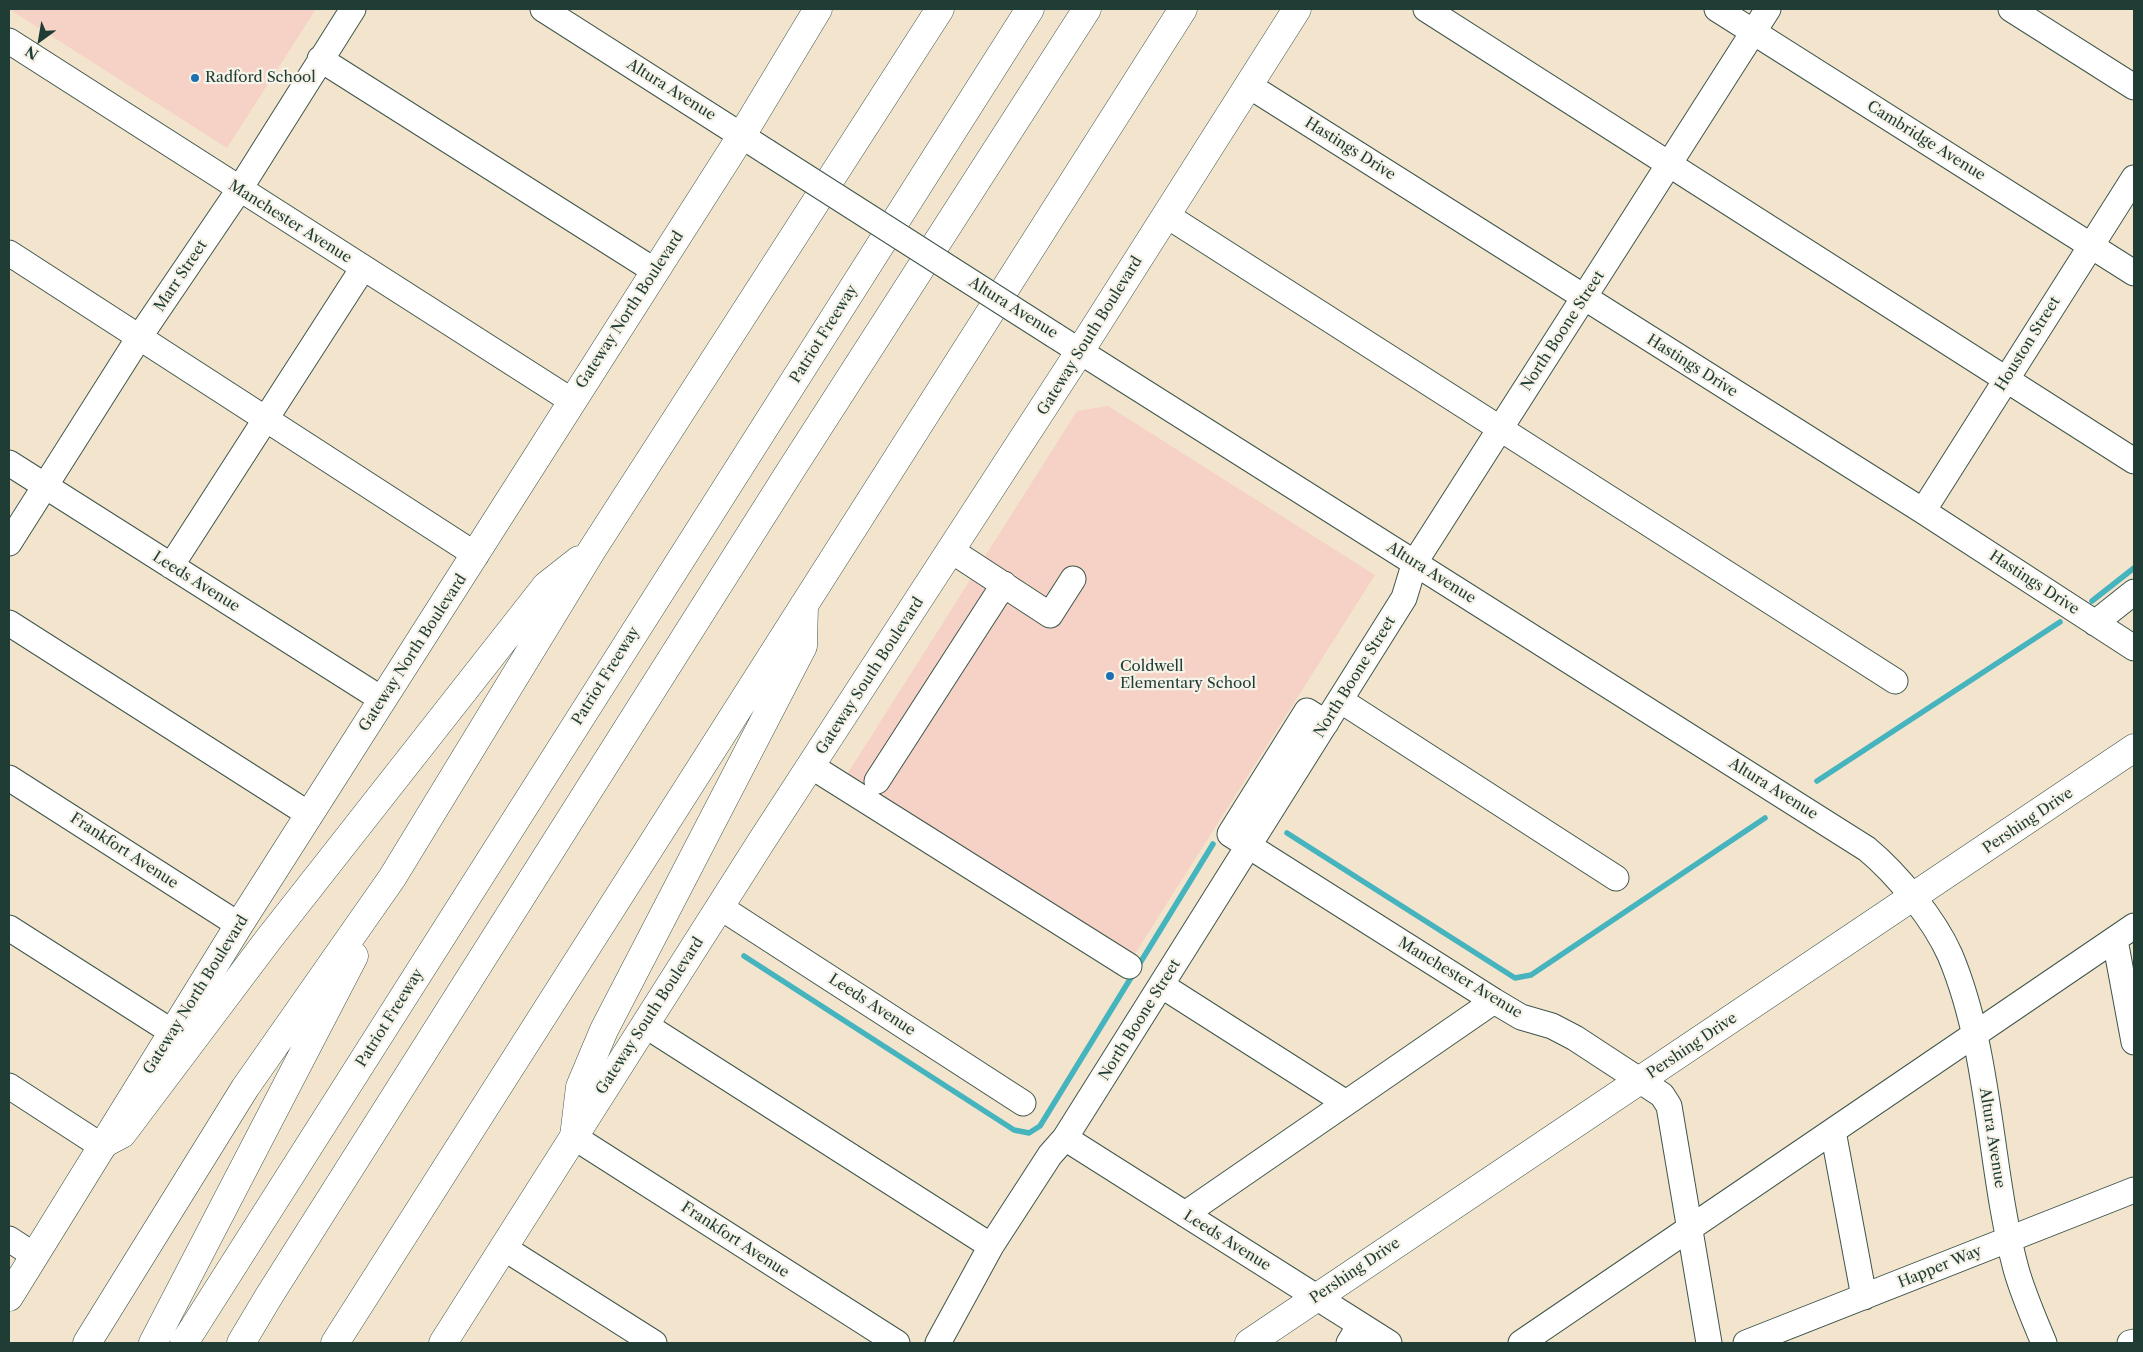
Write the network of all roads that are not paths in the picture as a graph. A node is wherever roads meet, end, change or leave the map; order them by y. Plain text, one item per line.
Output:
1 (353, 9) edge
2 (543, 9) edge
3 (818, 9) edge
4 (940, 9) edge
5 (1030, 9) edge
6 (1087, 9) edge
7 (1183, 9) edge
8 (1297, 9) edge
9 (1426, 9) edge
10 (1717, 9) edge
11 (1768, 9) edge
12 (2011, 9) edge
13 (1753, 32) junction
14 (9, 41) edge
15 (320, 59) junction
16 (1248, 85) junction
17 (2134, 87) edge
18 (742, 135) junction
19 (1669, 164) junction
20 (2134, 178) edge
21 (239, 190) junction
22 (1166, 215) junction
23 (2090, 245) junction
24 (9, 253) edge
25 (363, 268) junction
26 (655, 271) junction
27 (2134, 273) edge
28 (1584, 298) junction
29 (140, 336) junction
30 (1080, 352) junction
31 (2005, 379) junction
32 (572, 401) junction
33 (266, 418) junction
34 (1500, 429) junction
35 (2134, 461) edge
36 (9, 463) edge
37 (44, 486) junction
38 (1923, 511) junction
39 (9, 543) edge
40 (592, 550) junction
41 (952, 551) junction
42 (476, 555) junction
43 (1415, 562) junction
44 (171, 566) junction
45 (1073, 579) dead end
46 (1004, 584) junction
47 (2134, 592) edge
48 (804, 605) junction
49 (9, 623) edge
50 (2095, 623) junction
51 (2134, 648) edge
52 (1895, 681) dead end
53 (383, 700) junction
54 (1340, 700) junction
55 (2134, 748) edge
56 (812, 766) junction
57 (9, 778) edge
58 (877, 781) dead end
59 (310, 815) junction
60 (1250, 846) junction
61 (392, 878) junction
62 (1616, 878) dead end
63 (1913, 899) junction
64 (720, 907) junction
65 (239, 925) junction
66 (9, 928) edge
67 (2125, 933) edge
68 (1129, 966) dead end
69 (1161, 986) junction
70 (1494, 1002) junction
71 (645, 1025) junction
72 (172, 1032) junction
73 (1974, 1034) junction
74 (2134, 1042) edge
75 (1641, 1079) junction
76 (9, 1086) edge
77 (1023, 1103) dead end
78 (1346, 1103) junction
79 (1833, 1131) junction
80 (574, 1137) junction
81 (1065, 1138) junction
82 (105, 1144) junction
83 (2134, 1190) edge
84 (1185, 1214) junction
85 (1689, 1229) junction
86 (2010, 1239) junction
87 (9, 1240) edge
88 (991, 1246) junction
89 (504, 1248) junction
90 (35, 1256) junction
91 (9, 1297) edge
92 (1316, 1297) junction
93 (1864, 1297) junction
94 (1354, 1334) edge
95 (2134, 1342) edge
96 (87, 1343) edge
97 (153, 1343) edge
98 (184, 1343) edge
99 (241, 1343) edge
100 (335, 1343) edge
101 (443, 1343) edge
102 (654, 1343) edge
103 (897, 1343) edge
104 (938, 1343) edge
105 (1249, 1343) edge
106 (1389, 1343) edge
107 (1521, 1343) edge
108 (1710, 1343) edge
109 (1746, 1343) edge
110 (2044, 1343) edge
111 (2130, 1343) edge

1 - 15 street, Marr Street
2 - 18 street, Altura Avenue
3 - 18 main road, Gateway North Boulevard
4 - 40 main road
5 - 98 main road, Patriot Freeway
6 - 99 main road
7 - 48 main road
8 - 16 main road, Gateway South Boulevard
9 - 19 street
10 - 13 street, Cambridge Avenue
11 - 13 street, North Boone Street
12 - 17 street
13 - 19 street, North Boone Street
13 - 23 street, Cambridge Avenue
14 - 21 street, Manchester Avenue
15 - 21 street, Marr Street
15 - 26 street
16 - 22 main road, Gateway South Boulevard
16 - 28 street, Hastings Drive
18 - 26 main road, Gateway North Boulevard
18 - 30 street, Altura Avenue, bridge
19 - 28 street, North Boone Street
19 - 31 street
20 - 23 street, Houston Street
21 - 25 street, Manchester Avenue
21 - 29 street, Marr Street
22 - 30 main road, Gateway South Boulevard
22 - 34 street
23 - 27 street, Cambridge Avenue
23 - 31 street, Houston Street
24 - 29 street
25 - 32 street, Manchester Avenue
25 - 33 street
26 - 32 main road, Gateway North Boulevard
28 - 34 street, North Boone Street
28 - 38 street, Hastings Drive
29 - 33 street
29 - 37 street, Marr Street
30 - 41 main road, Gateway South Boulevard
30 - 43 street, Altura Avenue
31 - 35 street
31 - 38 street, Houston Street
32 - 42 main road, Gateway North Boulevard
33 - 42 street
33 - 44 street
34 - 43 street, North Boone Street
34 - 52 street
36 - 37 street, Leeds Avenue
37 - 39 street, Marr Street
37 - 44 street, Leeds Avenue
38 - 50 street, Hastings Drive
40 - 61 main road
40 - 82 main road
41 - 46 street
41 - 56 main road, Gateway South Boulevard
42 - 53 main road, Gateway North Boulevard
43 - 54 street, North Boone Street
43 - 63 street, Altura Avenue
44 - 53 street, Leeds Avenue
45 - 46 street
46 - 58 street
47 - 50 street
48 - 80 main road
48 - 100 main road
49 - 59 street
50 - 51 street, Hastings Drive
53 - 59 main road, Gateway North Boulevard
54 - 60 street, North Boone Street
54 - 62 street
55 - 63 main road, Pershing Drive
56 - 64 main road, Gateway South Boulevard
56 - 68 street
57 - 65 street, Frankfort Avenue
59 - 65 main road, Gateway North Boulevard
60 - 69 street, North Boone Street
60 - 70 street, Manchester Avenue
61 - 96 main road
61 - 97 main road
63 - 73 street, Altura Avenue
63 - 75 main road, Pershing Drive
64 - 71 main road, Gateway South Boulevard
64 - 77 street, Leeds Avenue
65 - 72 main road, Gateway North Boulevard
66 - 72 street
67 - 73 street
67 - 74 street
69 - 78 street
69 - 81 street, North Boone Street
70 - 75 street, Manchester Avenue
70 - 78 street
71 - 80 main road, Gateway South Boulevard
71 - 88 street
72 - 82 main road, Gateway North Boulevard
73 - 79 street
73 - 86 street, Altura Avenue
75 - 85 street, Manchester Avenue
75 - 92 main road, Pershing Drive
76 - 82 street
78 - 84 street
79 - 85 street
79 - 93 street
80 - 89 main road, Gateway South Boulevard
80 - 103 street, Frankfort Avenue
81 - 84 street, Leeds Avenue
81 - 88 street, North Boone Street
82 - 90 main road, Gateway North Boulevard
83 - 86 street, Happer Way
84 - 92 street, Leeds Avenue
85 - 107 street
85 - 108 street, Manchester Avenue
86 - 93 street, Happer Way
86 - 110 street, Altura Avenue
87 - 90 street
88 - 104 street, North Boone Street
89 - 101 main road, Gateway South Boulevard
89 - 102 street
90 - 91 main road, Gateway North Boulevard
92 - 94 street, Leeds Avenue
92 - 105 main road, Pershing Drive
93 - 109 street, Happer Way
94 - 106 street, Leeds Avenue
95 - 111 street

